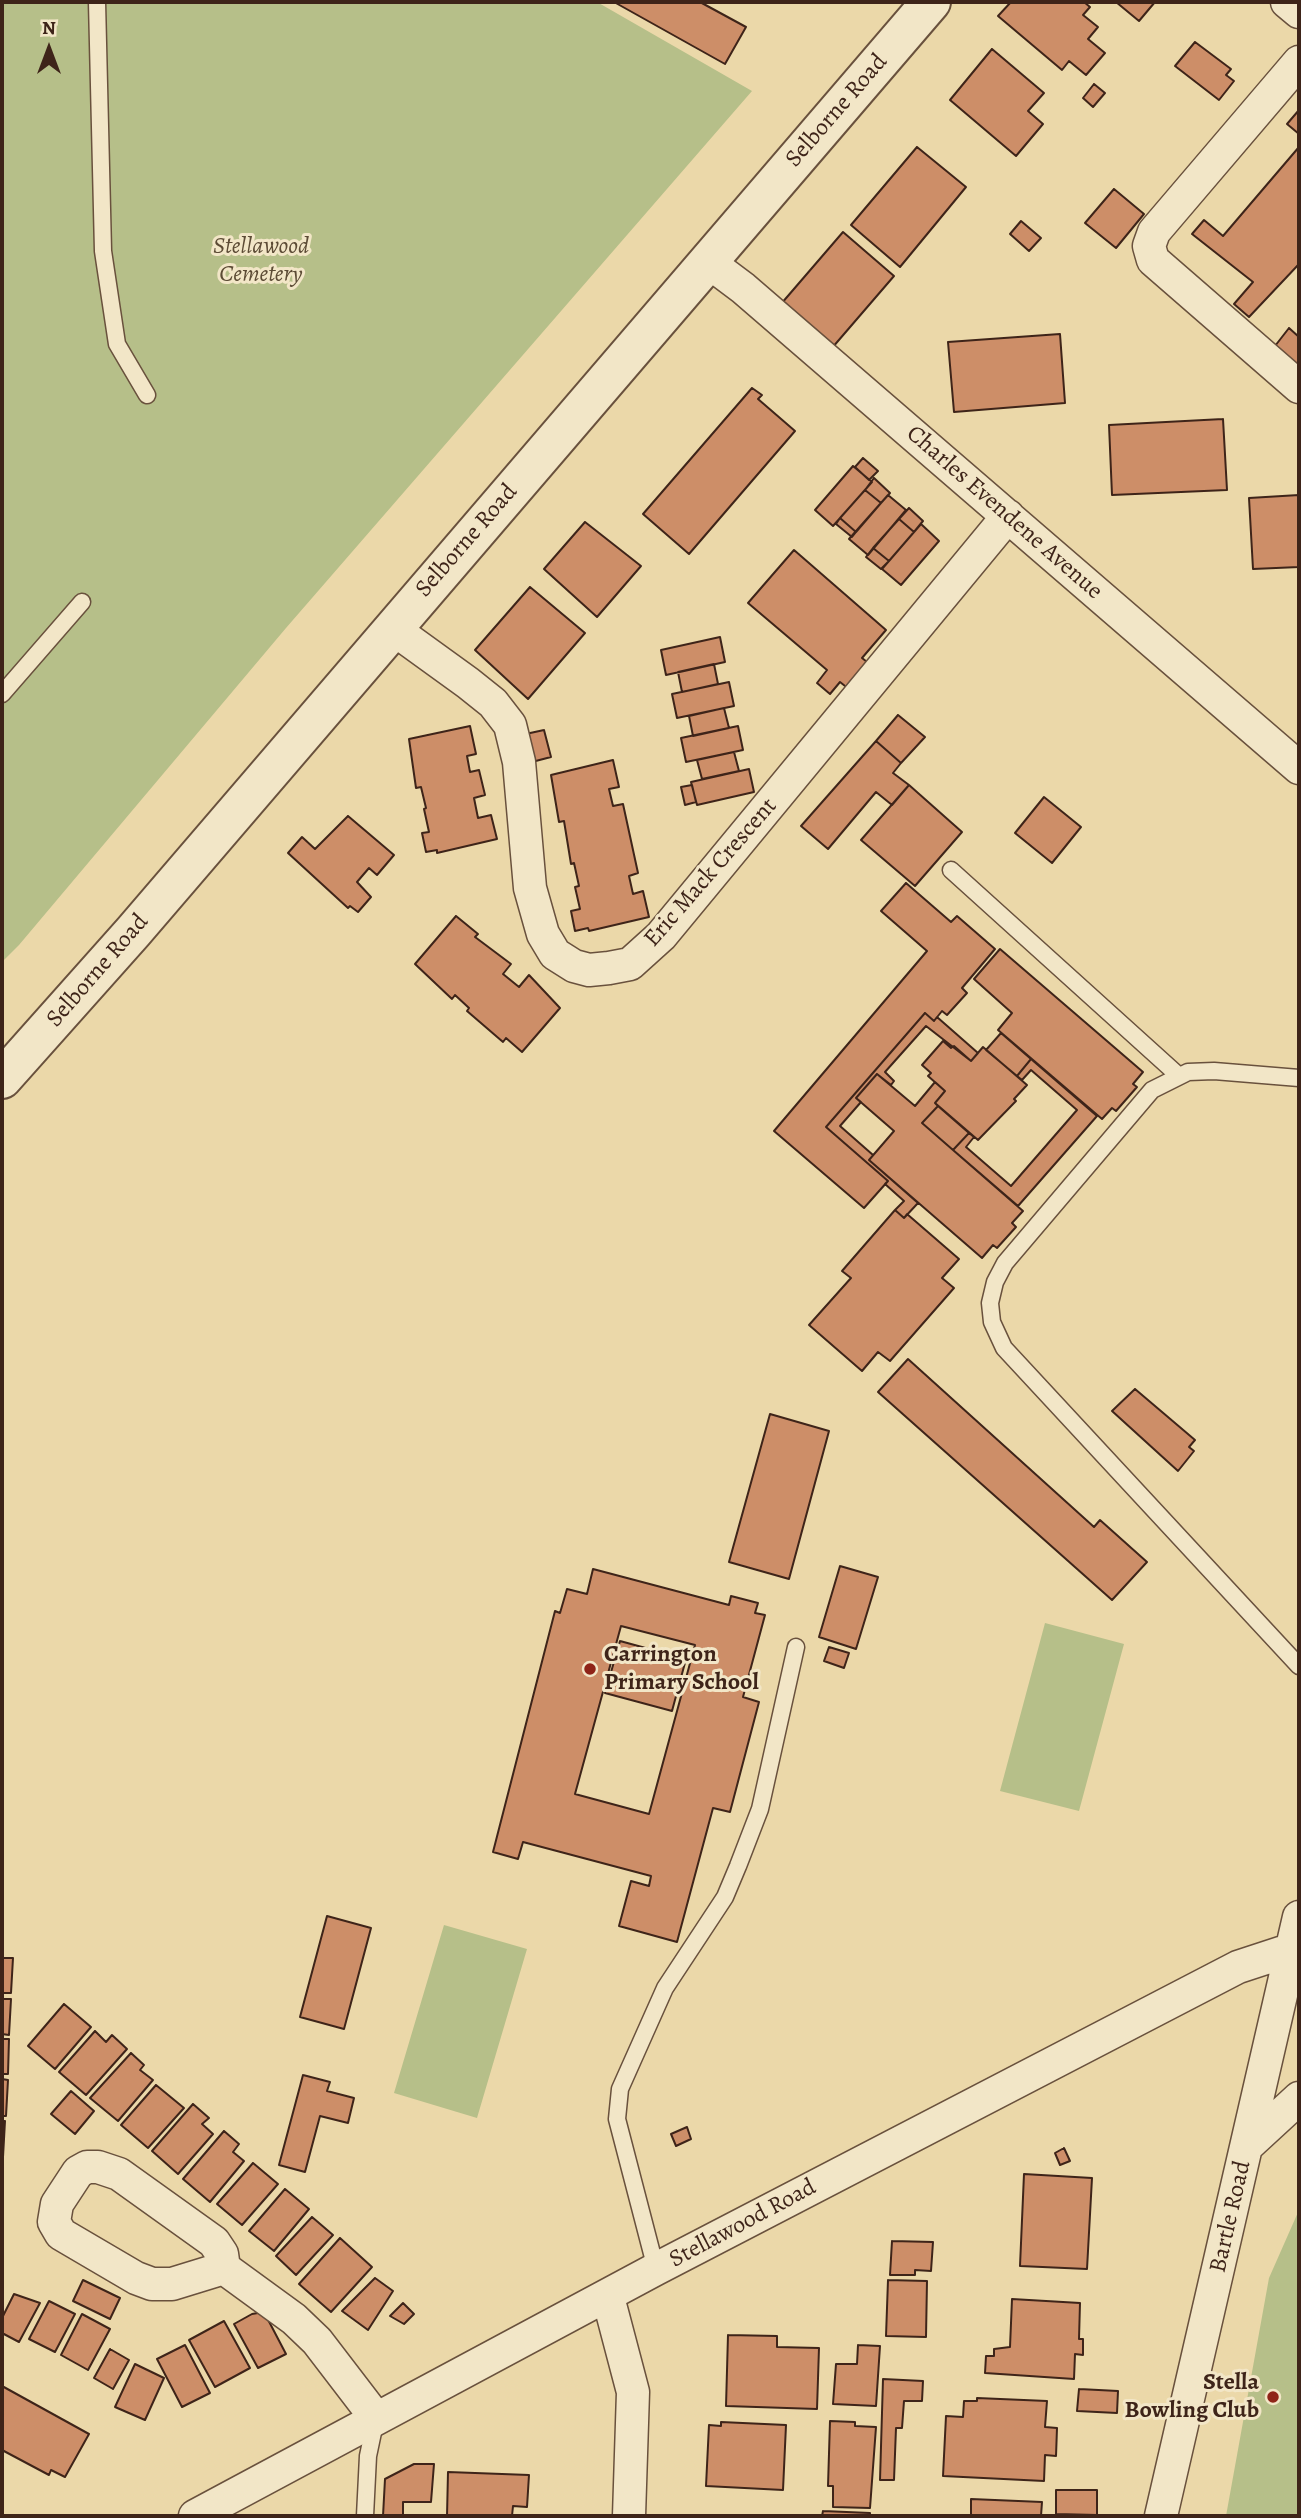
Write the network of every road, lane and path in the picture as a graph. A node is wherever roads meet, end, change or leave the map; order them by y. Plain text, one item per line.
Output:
1 (97, 2) edge
2 (931, 2) edge
3 (1287, 2) edge
4 (1299, 12) edge
5 (1299, 61) edge
6 (707, 261) junction
7 (1299, 387) edge
8 (147, 395) dead end
9 (1008, 516) junction
10 (82, 602) dead end
11 (392, 628) junction
12 (2, 694) edge
13 (1299, 768) edge
14 (951, 870) dead end
15 (1179, 1076) junction
16 (1299, 1077) edge
17 (2, 1079) edge
18 (796, 1647) dead end
19 (1299, 1666) edge
20 (1299, 1917) edge
21 (1296, 1947) edge
22 (1299, 2098) edge
23 (1247, 2146) junction
24 (223, 2268) junction
25 (656, 2269) junction
26 (608, 2297) junction
27 (376, 2418) junction
28 (195, 2516) edge
29 (365, 2516) edge
30 (629, 2516) edge
31 (1161, 2516) edge

1 - 8 lane
2 - 6 street, Selborne Road
3 - 4 street
5 - 7 street
6 - 9 street, Charles Evendene Avenue
6 - 11 street, Selborne Road
9 - 11 street, Eric Mack Crescent
9 - 13 street, Charles Evendene Avenue
10 - 12 lane
11 - 17 street, Selborne Road
14 - 15 lane
15 - 16 lane
15 - 19 lane
18 - 25 lane
20 - 21 street, Bartle Road
21 - 23 street, Bartle Road
21 - 25 street, Stellawood Road
22 - 23 street
23 - 31 street, Bartle Road
24 - 24 street
24 - 27 street
25 - 26 street, Stellawood Road
26 - 27 street, Stellawood Road
26 - 30 street
27 - 28 street, Stellawood Road
27 - 29 lane

